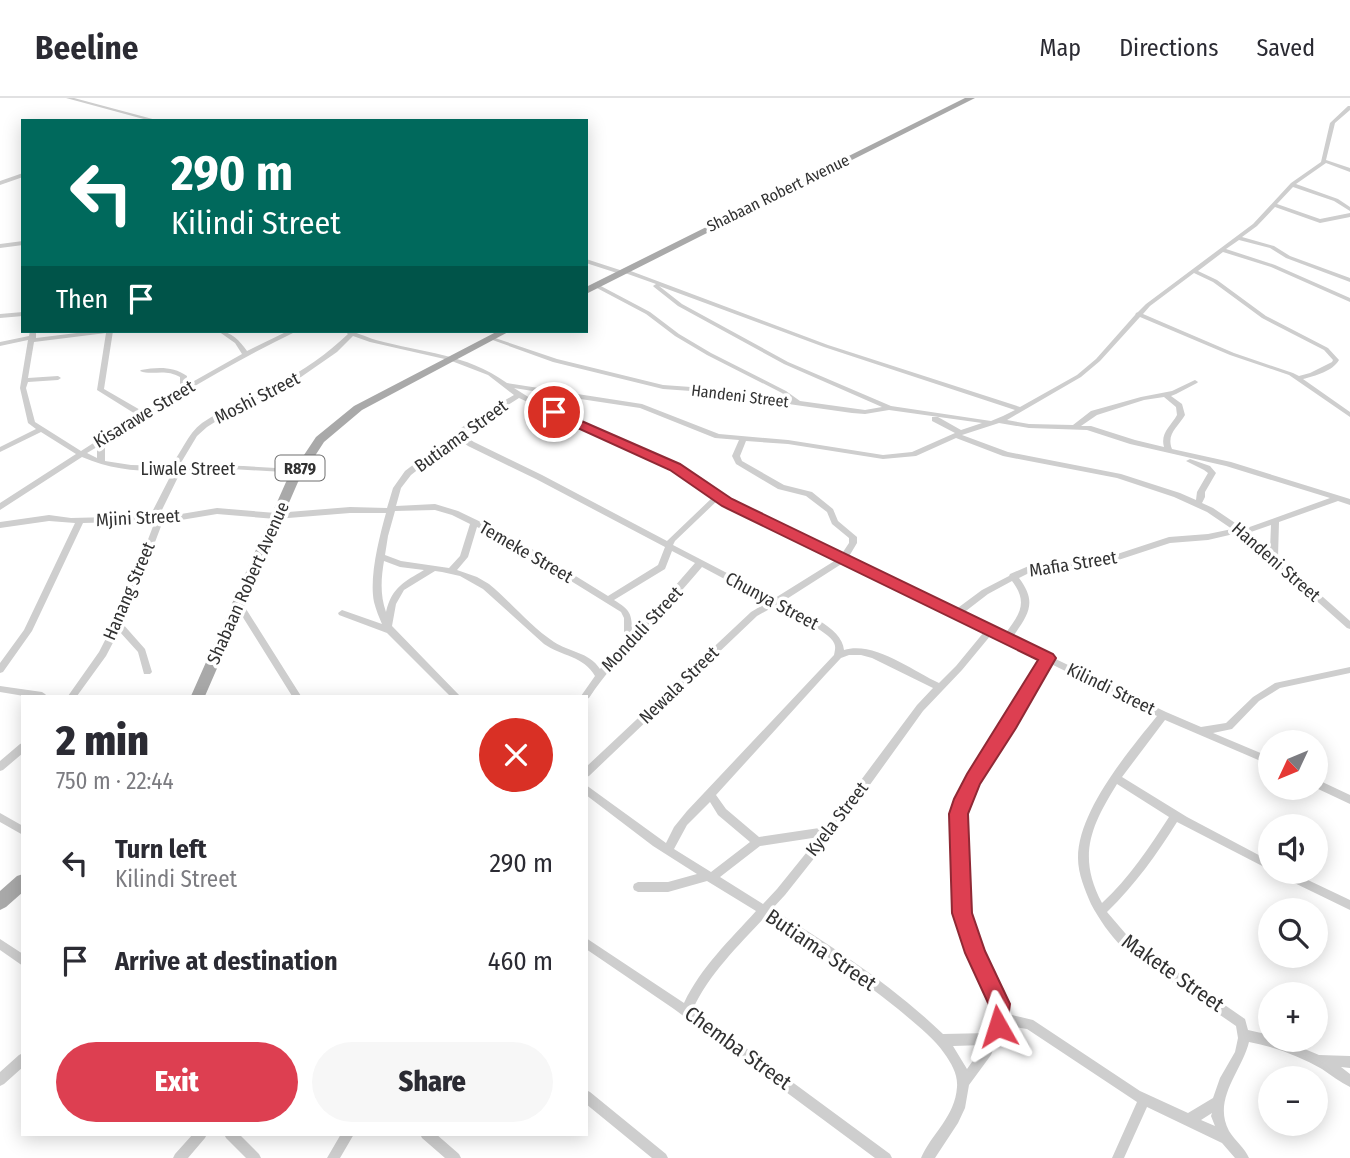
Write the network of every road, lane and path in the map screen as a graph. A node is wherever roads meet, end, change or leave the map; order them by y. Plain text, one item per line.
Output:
1 (68, 98) edge
2 (971, 98) edge
3 (1350, 107) edge
4 (150, 119) edge
5 (1325, 161) junction
6 (1350, 170) edge
7 (21, 176) edge
8 (8, 180) junction
9 (21, 181) edge
10 (0, 183) edge
11 (1292, 185) junction
12 (1274, 205) junction
13 (1350, 209) edge
14 (1350, 215) edge
15 (1238, 238) junction
16 (21, 243) edge
17 (0, 246) edge
18 (1223, 250) junction
19 (588, 262) edge
20 (624, 272) junction
21 (1196, 272) junction
22 (1350, 280) edge
23 (651, 281) junction
24 (597, 286) junction
25 (588, 290) edge
26 (1350, 300) edge
27 (21, 314) edge
28 (1138, 314) junction
29 (0, 316) edge
30 (79, 333) edge
31 (109, 333) edge
32 (224, 333) edge
33 (289, 333) edge
34 (349, 333) edge
35 (352, 333) edge
36 (501, 333) edge
37 (33, 336) edge
38 (491, 338) junction
39 (0, 344) edge
40 (246, 354) junction
41 (451, 358) junction
42 (143, 371) dead end
43 (58, 378) dead end
44 (1298, 378) junction
45 (25, 380) junction
46 (1195, 382) dead end
47 (506, 385) junction
48 (183, 390) junction
49 (555, 392) junction
50 (519, 395) junction
51 (1166, 395) junction
52 (529, 401) junction
53 (798, 403) junction
54 (889, 408) junction
55 (1019, 409) junction
56 (923, 414) junction
57 (143, 415) junction
58 (1350, 415) edge
59 (997, 422) junction
60 (1076, 426) junction
61 (41, 429) junction
62 (958, 434) junction
63 (458, 435) junction
64 (744, 438) junction
65 (101, 441) junction
66 (0, 450) edge
67 (1172, 450) junction
68 (80, 453) junction
69 (101, 462) junction
70 (175, 469) junction
71 (298, 471) junction
72 (718, 496) junction
73 (1345, 498) edge
74 (1198, 504) junction
75 (0, 507) edge
76 (390, 510) junction
77 (276, 516) junction
78 (157, 519) junction
79 (1275, 520) junction
80 (80, 521) junction
81 (475, 522) junction
82 (1, 524) edge
83 (1242, 531) junction
84 (676, 536) junction
85 (653, 539) junction
86 (669, 547) junction
87 (380, 556) junction
88 (844, 558) junction
89 (1274, 560) junction
90 (700, 563) junction
91 (433, 569) junction
92 (452, 570) junction
93 (1013, 576) junction
94 (608, 600) junction
95 (239, 603) junction
96 (775, 603) junction
97 (342, 613) dead end
98 (956, 614) junction
99 (118, 624) junction
100 (1350, 626) edge
101 (388, 629) junction
102 (990, 630) junction
103 (1007, 638) junction
104 (628, 642) junction
105 (838, 656) junction
106 (1047, 658) junction
107 (0, 670) edge
108 (1350, 670) edge
109 (147, 672) dead end
110 (599, 675) junction
111 (0, 683) edge
112 (4, 690) edge
113 (935, 691) junction
114 (36, 695) edge
115 (73, 695) edge
116 (198, 695) edge
117 (296, 695) edge
118 (454, 695) edge
119 (587, 695) edge
120 (1163, 715) junction
121 (1199, 731) junction
122 (21, 749) edge
123 (1258, 756) edge
124 (0, 767) edge
125 (588, 771) edge
126 (1116, 779) junction
127 (1328, 789) edge
128 (588, 790) edge
129 (710, 794) junction
130 (1350, 800) edge
131 (1175, 816) junction
132 (0, 817) edge
133 (21, 830) edge
134 (829, 831) junction
135 (757, 842) junction
136 (668, 850) junction
137 (1258, 860) edge
138 (709, 877) junction
139 (21, 883) edge
140 (1307, 884) edge
141 (638, 887) dead end
142 (0, 902) edge
143 (1350, 905) edge
144 (763, 910) junction
145 (1101, 911) junction
146 (0, 944) edge
147 (588, 944) edge
148 (21, 960) edge
149 (686, 1010) junction
150 (998, 1026) junction
151 (1245, 1035) junction
152 (992, 1039) junction
153 (943, 1040) junction
154 (1316, 1060) junction
155 (21, 1061) edge
156 (1350, 1062) edge
157 (0, 1080) edge
158 (1350, 1082) edge
159 (963, 1084) junction
160 (588, 1098) edge
161 (1144, 1099) junction
162 (1217, 1102) junction
163 (1189, 1120) junction
164 (199, 1136) edge
165 (232, 1136) edge
166 (347, 1136) edge
167 (428, 1136) edge
168 (1226, 1138) junction
169 (179, 1158) edge
170 (255, 1158) edge
171 (333, 1158) edge
172 (455, 1158) edge
173 (662, 1158) edge
174 (886, 1158) edge
175 (927, 1158) edge
176 (1118, 1158) edge
177 (1243, 1158) edge

1 - 4 street
2 - 20 main road, Shabaan Robert Avenue
3 - 5 street
5 - 6 street
5 - 11 street
7 - 8 street
8 - 9 street
8 - 10 street
11 - 12 street
11 - 13 street
12 - 14 street
12 - 15 street
15 - 18 street
15 - 22 street
16 - 17 street
18 - 21 street
18 - 26 street
19 - 20 street
20 - 23 street
20 - 24 main road, Shabaan Robert Avenue
21 - 28 street
21 - 44 street
23 - 54 street
23 - 55 street
24 - 25 main road, Shabaan Robert Avenue
24 - 53 street
27 - 29 street
28 - 44 street
28 - 55 street
30 - 37 street
31 - 57 street
32 - 40 street
33 - 40 street, Kisarawe Street
34 - 70 street, Moshi Street
35 - 41 street, Kilindi Street
36 - 38 main road, Shabaan Robert Avenue / R879
37 - 39 street
37 - 45 street
38 - 41 main road, Shabaan Robert Avenue / R879
38 - 53 street, Handeni Street
40 - 48 street, Kisarawe Street
41 - 47 street, Kilindi Street
41 - 71 main road, Shabaan Robert Avenue / R879
42 - 48 street
43 - 45 street
44 - 58 street
45 - 61 street
46 - 51 street
47 - 49 street
47 - 50 street, Kilindi Street
48 - 57 street, Kisarawe Street
49 - 52 street
49 - 64 street
50 - 52 street, Kilindi Street
50 - 63 street, Butiama Street
51 - 60 street
51 - 67 street
52 - 72 street, Kilindi Street
53 - 54 street, Handeni Street
54 - 56 street, Handeni Street
55 - 59 street
56 - 59 street, Handeni Street
56 - 62 street, Handeni Street
57 - 65 street, Kisarawe Street
59 - 60 street, Handeni Street
59 - 62 street
60 - 67 street
61 - 66 street
61 - 68 street
62 - 64 street
62 - 74 street, Handeni Street
63 - 76 street, Butiama Street
63 - 85 street, Chunya Street
64 - 88 street
65 - 68 street, Kisarawe Street
65 - 69 street
67 - 73 street
67 - 74 street
68 - 69 street, Liwale Street
68 - 75 street, Kisarawe Street
69 - 70 street, Liwale Street
70 - 71 street, Liwale Street
70 - 78 street, Moshi Street
71 - 77 main road, Shabaan Robert Avenue / R879
72 - 84 street
72 - 88 street, Kilindi Street
73 - 79 street, Mafia Street
74 - 83 street, Handeni Street
76 - 77 street, Temeke Street
76 - 81 street, Temeke Street
76 - 87 street, Butiama Street
77 - 78 street, Mjini Street
77 - 95 main road, Shabaan Robert Avenue / R879
78 - 80 street, Mjini Street
78 - 99 street, Hanang Street
79 - 83 street, Mafia Street
79 - 89 street
80 - 82 street, Mjini Street
80 - 107 street
81 - 92 street
81 - 94 street, Temeke Street
83 - 89 street, Handeni Street
83 - 93 street, Mafia Street
84 - 85 street
84 - 86 street
85 - 86 street, Chunya Street
86 - 90 street, Chunya Street
86 - 94 street
87 - 91 street
87 - 101 street, Butiama Street
88 - 96 street, Newala Street
88 - 98 street, Kilindi Street
89 - 100 street, Handeni Street
90 - 96 street, Chunya Street
90 - 104 street, Monduli Street
91 - 92 street
91 - 101 street
92 - 110 street
93 - 98 street, Mafia Street
93 - 103 street
94 - 104 street, Temeke Street
95 - 116 main road, Shabaan Robert Avenue / R879
95 - 117 street
96 - 105 street, Chunya Street
96 - 125 street, Newala Street
97 - 101 street
98 - 102 street, Kilindi Street
99 - 109 street
99 - 115 street, Hanang Street
101 - 118 street
102 - 103 street, Kilindi Street
102 - 113 street, Kyela Street
103 - 106 street, Kilindi Street
104 - 110 street, Monduli Street
105 - 113 street
105 - 129 street
106 - 120 street, Kilindi Street
106 - 150 street
108 - 121 street
110 - 119 street, Monduli Street
111 - 112 street
112 - 114 street
113 - 134 street, Kyela Street
120 - 121 street, Kilindi Street
120 - 126 street, Makete Street
121 - 123 street, Kilindi Street
122 - 124 street
126 - 131 street
126 - 145 street, Makete Street
127 - 130 street
128 - 136 street, Butiama Street
129 - 135 street
129 - 136 street
131 - 137 street
131 - 145 street
132 - 133 street
134 - 135 street
134 - 144 street, Kyela Street
135 - 138 street
136 - 138 street, Butiama Street
138 - 141 street
138 - 144 street, Butiama Street
139 - 142 main road
140 - 143 street
144 - 149 street, Kyela Street
144 - 153 street, Butiama Street
145 - 151 street, Makete Street
146 - 148 street
147 - 149 street, Chemba Street
149 - 174 street, Chemba Street
150 - 152 street
150 - 161 street
151 - 154 street
151 - 162 street
152 - 153 street
152 - 159 street
153 - 159 street, Butiama Street
154 - 156 street
154 - 158 street
155 - 157 street
159 - 175 street
160 - 173 street
161 - 163 street
161 - 176 street
162 - 163 street
162 - 168 street
163 - 168 street
164 - 169 street
165 - 170 street
166 - 171 street
167 - 172 street
168 - 177 street

